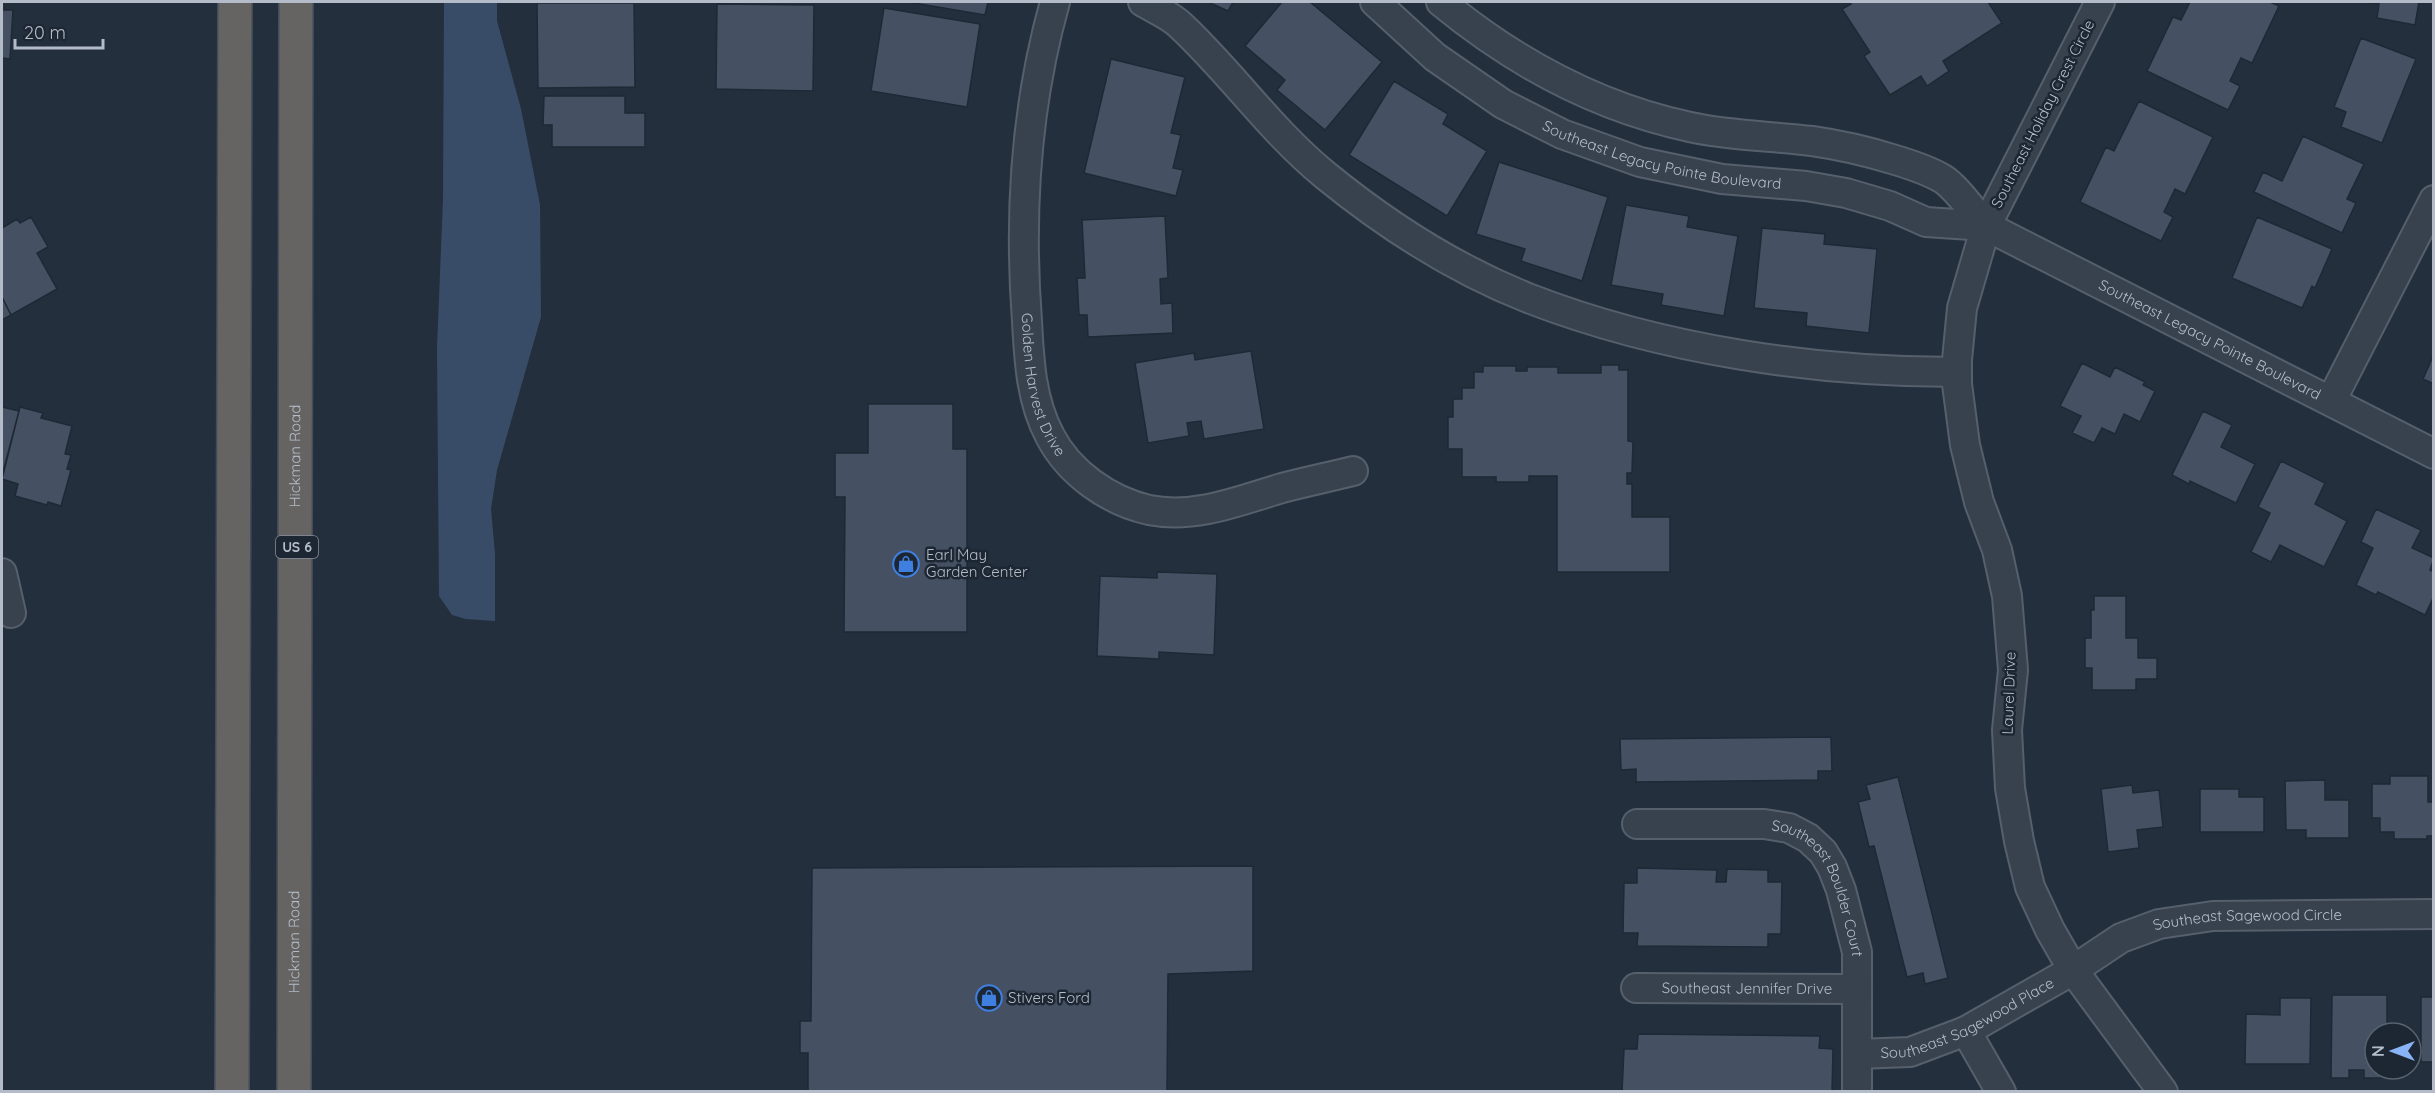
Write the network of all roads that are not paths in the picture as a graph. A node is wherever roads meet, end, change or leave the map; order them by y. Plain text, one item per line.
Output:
1 (235, 2) edge
2 (296, 2) edge
3 (1055, 2) edge
4 (1143, 2) edge
5 (1375, 2) edge
6 (1441, 2) edge
7 (2100, 2) edge
8 (2433, 200) edge
9 (1986, 226) junction
10 (1957, 372) junction
11 (2331, 401) junction
12 (2433, 454) edge
13 (1353, 471) dead end
14 (2, 573) edge
15 (11, 613) dead end
16 (1637, 824) dead end
17 (2433, 914) edge
18 (2073, 970) junction
19 (1636, 988) dead end
20 (1857, 989) junction
21 (1966, 1031) junction
22 (1857, 1054) junction
23 (232, 1092) edge
24 (294, 1092) edge
25 (1857, 1092) edge
26 (2001, 1092) edge
27 (2163, 1092) edge

1 - 23 highway
2 - 24 highway, Hickman Road / US 6
3 - 13 street, Golden Harvest Drive
4 - 10 street
5 - 9 street, Southeast Legacy Pointe Boulevard
6 - 9 street, Southeast Legacy Pointe Boulevard
7 - 9 street, Southeast Holiday Crest Circle
8 - 11 street
9 - 10 street, Laurel Drive
9 - 11 street, Southeast Legacy Pointe Boulevard
10 - 18 street, Laurel Drive
11 - 12 street, Southeast Legacy Pointe Boulevard
14 - 15 street
16 - 20 street, Southeast Boulder Court
17 - 18 street, Southeast Sagewood Circle
18 - 21 street, Southeast Sagewood Place
18 - 27 street, Laurel Drive
19 - 20 street, Southeast Jennifer Drive
20 - 22 street, Southeast Boulder Court
21 - 22 street, Southeast Sagewood Place
21 - 26 street
22 - 25 street, Southeast Boulder Court

